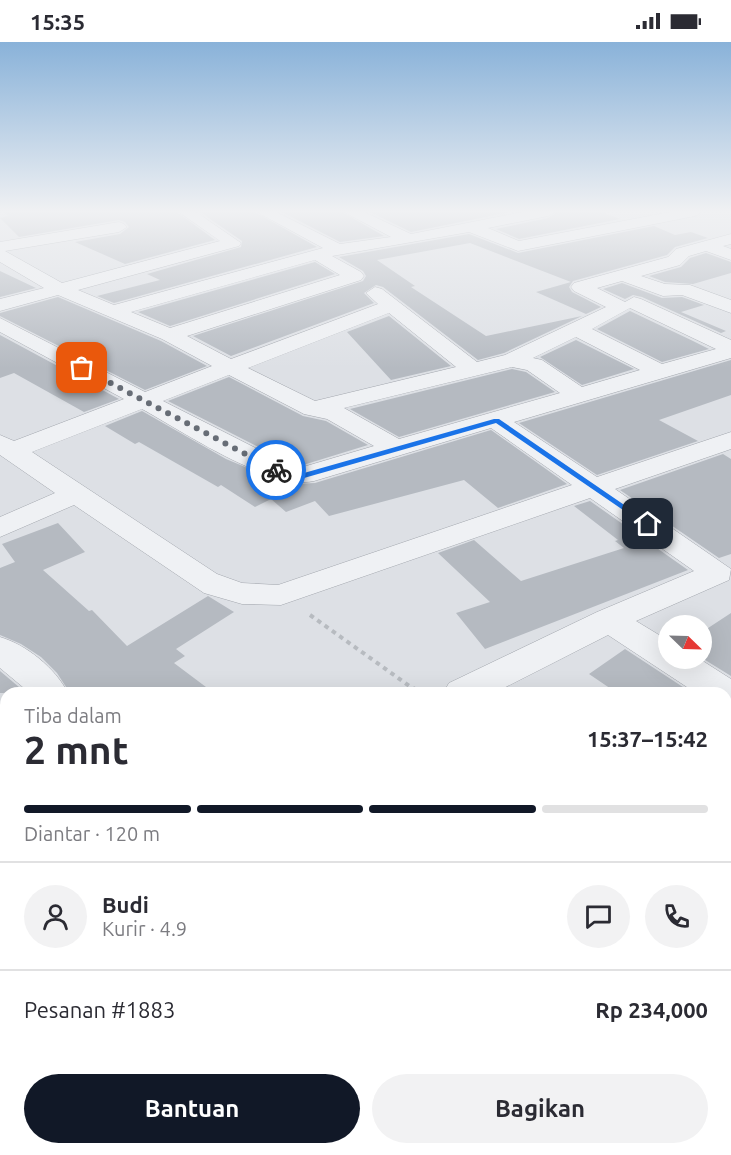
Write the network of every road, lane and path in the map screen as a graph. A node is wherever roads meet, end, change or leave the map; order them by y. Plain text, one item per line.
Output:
1 (15, 264) edge
2 (150, 264) edge
3 (285, 264) edge
4 (334, 264) edge
5 (665, 264) edge
6 (355, 276) junction
7 (626, 276) junction
8 (57, 288) junction
9 (632, 302) junction
10 (0, 305) edge
11 (391, 306) junction
12 (731, 306) edge
13 (113, 311) junction
14 (0, 324) edge
15 (577, 329) junction
16 (169, 335) junction
17 (731, 349) edge
18 (512, 360) junction
19 (230, 367) junction
20 (472, 369) junction
21 (660, 372) junction
22 (580, 396) junction
23 (141, 401) junction
24 (312, 409) junction
25 (497, 421) junction
26 (731, 440) edge
27 (6, 447) edge
28 (397, 449) junction
29 (595, 486) junction
30 (76, 494) junction
31 (0, 528) edge
32 (727, 573) edge
33 (281, 595) junction
34 (609, 620) junction
35 (0, 649) edge
36 (658, 651) edge
37 (687, 669) edge
38 (46, 687) edge
39 (411, 687) edge
40 (474, 687) edge
41 (714, 687) edge

1 - 8 street
2 - 8 street
3 - 13 street
4 - 6 street
5 - 7 street
6 - 11 street
6 - 16 street
7 - 9 street
7 - 12 street
8 - 10 street
8 - 13 street
9 - 15 street
9 - 17 street
11 - 19 street
11 - 20 street
13 - 16 street
14 - 23 street
15 - 18 street
15 - 21 street
16 - 19 street
17 - 21 street
18 - 20 street
18 - 22 street
19 - 23 street
19 - 24 street
20 - 24 street
21 - 22 street
22 - 25 street
23 - 27 street
23 - 28 street
24 - 28 street
25 - 28 street
25 - 29 street
26 - 29 street
27 - 30 street
29 - 32 street
29 - 33 street
30 - 31 street
30 - 33 street
32 - 34 street
33 - 39 path
34 - 36 street
34 - 40 street
35 - 38 street
37 - 41 street

